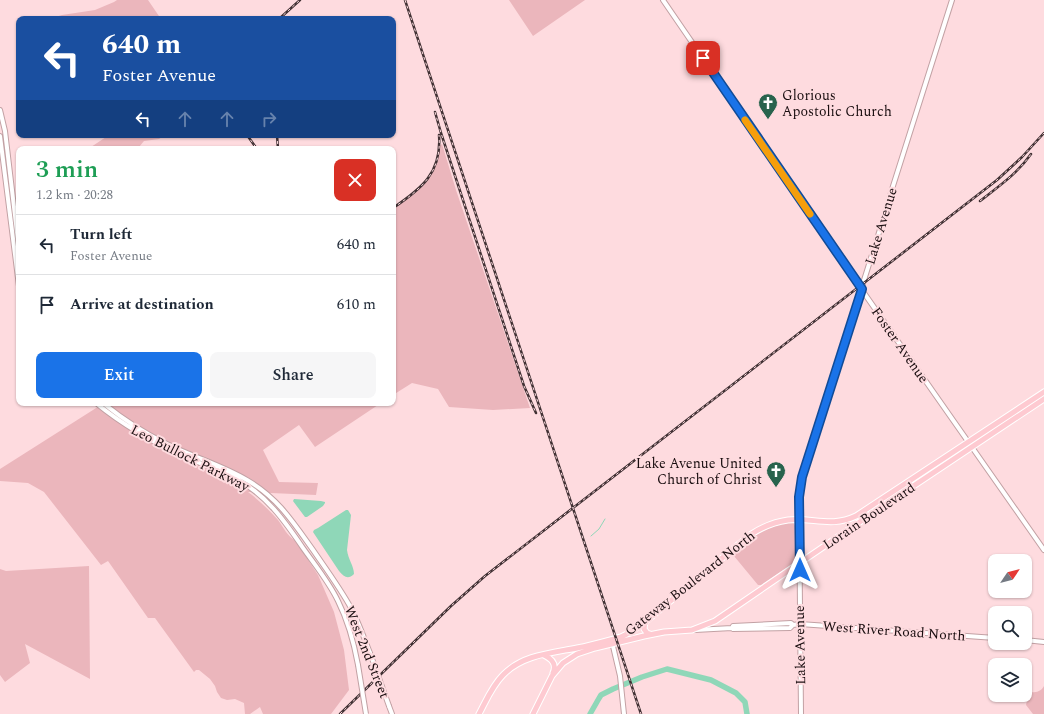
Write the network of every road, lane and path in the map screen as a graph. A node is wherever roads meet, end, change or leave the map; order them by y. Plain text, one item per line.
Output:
1 (664, 0) edge
2 (952, 0) edge
3 (0, 110) edge
4 (0, 136) edge
5 (16, 224) edge
6 (16, 262) edge
7 (862, 289) junction
8 (1044, 392) edge
9 (1044, 399) edge
10 (100, 406) edge
11 (107, 406) edge
12 (968, 442) junction
13 (971, 447) junction
14 (799, 520) junction
15 (839, 521) joint
16 (300, 531) joint
17 (1044, 550) edge
18 (800, 564) junction
19 (645, 622) junction
20 (800, 624) junction
21 (692, 630) junction
22 (650, 634) junction
23 (988, 637) edge
24 (1032, 641) edge
25 (611, 642) junction
26 (1044, 642) edge
27 (544, 654) junction
28 (552, 676) junction
29 (366, 714) edge
30 (392, 714) edge
31 (479, 714) edge
32 (533, 714) edge
33 (624, 714) edge
34 (801, 714) edge

1 - 7 street, Foster Avenue
2 - 7 street, Lake Avenue
3 - 5 street
4 - 6 street
7 - 12 street, Foster Avenue
7 - 14 street, Lake Avenue
8 - 12 main road, Lorain Boulevard
9 - 13 main road, Lorain Boulevard
10 - 29 street, Leo Bullock Parkway, bridge
11 - 16 street, Leo Bullock Parkway
12 - 13 street, Foster Avenue
12 - 15 main road, Lorain Boulevard
13 - 17 street, Foster Avenue
13 - 18 main road, Lorain Boulevard
14 - 15 main road, Gateway Boulevard North
14 - 18 street, Lake Avenue
14 - 19 main road, Gateway Boulevard North
16 - 30 street, West 2nd Street, bridge
18 - 20 street, Lake Avenue
18 - 21 main road, Lorain Boulevard
19 - 22 main road
19 - 25 main road, Gateway Boulevard North
20 - 21 street, West River Road North
20 - 23 street, West River Road North
20 - 34 street, Lake Avenue
21 - 22 main road, West River Road North
22 - 25 main road, West River Road North
24 - 26 street
25 - 27 main road, Gateway Boulevard North
25 - 28 main road, West River Road North
25 - 33 street
27 - 28 main road
27 - 31 main road, Gateway Boulevard North
28 - 32 main road, West River Road North

